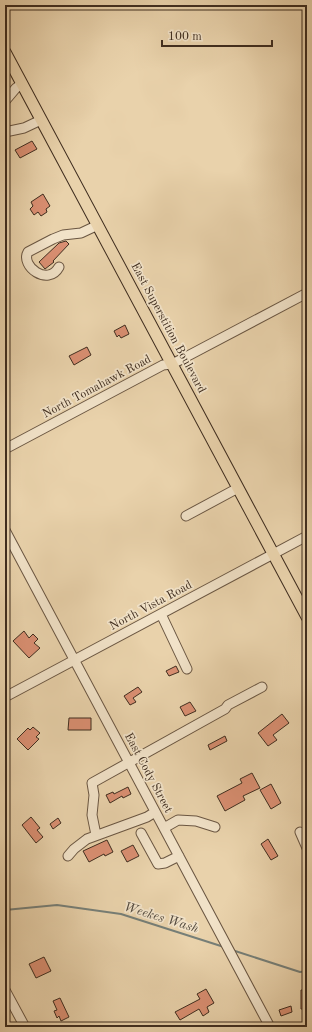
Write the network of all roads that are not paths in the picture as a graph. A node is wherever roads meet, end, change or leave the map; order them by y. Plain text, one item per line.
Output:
1 (5, 52) edge
2 (22, 84) junction
3 (5, 101) edge
4 (41, 120) junction
5 (5, 132) edge
6 (98, 225) junction
7 (59, 267) dead end
8 (307, 293) edge
9 (172, 364) junction
10 (5, 449) edge
11 (238, 488) junction
12 (186, 516) dead end
13 (5, 530) edge
14 (307, 536) edge
15 (273, 554) junction
16 (161, 614) junction
17 (307, 617) edge
18 (74, 661) junction
19 (187, 669) dead end
20 (262, 687) dead end
21 (5, 697) edge
22 (129, 762) junction
23 (155, 812) junction
24 (215, 827) dead end
25 (164, 828) junction
26 (300, 832) dead end
27 (141, 833) dead end
28 (96, 835) junction
29 (307, 848) edge
30 (68, 856) dead end
31 (179, 856) junction
32 (5, 990) edge
33 (25, 1027) edge
34 (270, 1027) edge

1 - 2 main road, East Superstition Boulevard
2 - 3 street
2 - 4 main road, East Superstition Boulevard
4 - 5 street
4 - 6 main road, East Superstition Boulevard
6 - 7 street
6 - 9 main road, East Superstition Boulevard
8 - 9 street, North Tomahawk Road
9 - 10 street, North Tomahawk Road
9 - 11 main road, East Superstition Boulevard
11 - 12 street
11 - 15 main road, East Superstition Boulevard
13 - 18 street, East Cody Street
14 - 15 street, North Vista Road
15 - 16 street, North Vista Road
15 - 17 main road, East Superstition Boulevard
16 - 18 street, North Vista Road
16 - 19 street
18 - 21 street, North Vista Road
18 - 22 street, East Cody Street
20 - 22 street
22 - 23 street, East Cody Street
22 - 28 street
23 - 25 street, East Cody Street
23 - 28 street
24 - 25 street
25 - 31 street, East Cody Street
26 - 29 street
27 - 31 street
28 - 30 street
31 - 34 street, East Cody Street
32 - 33 street

